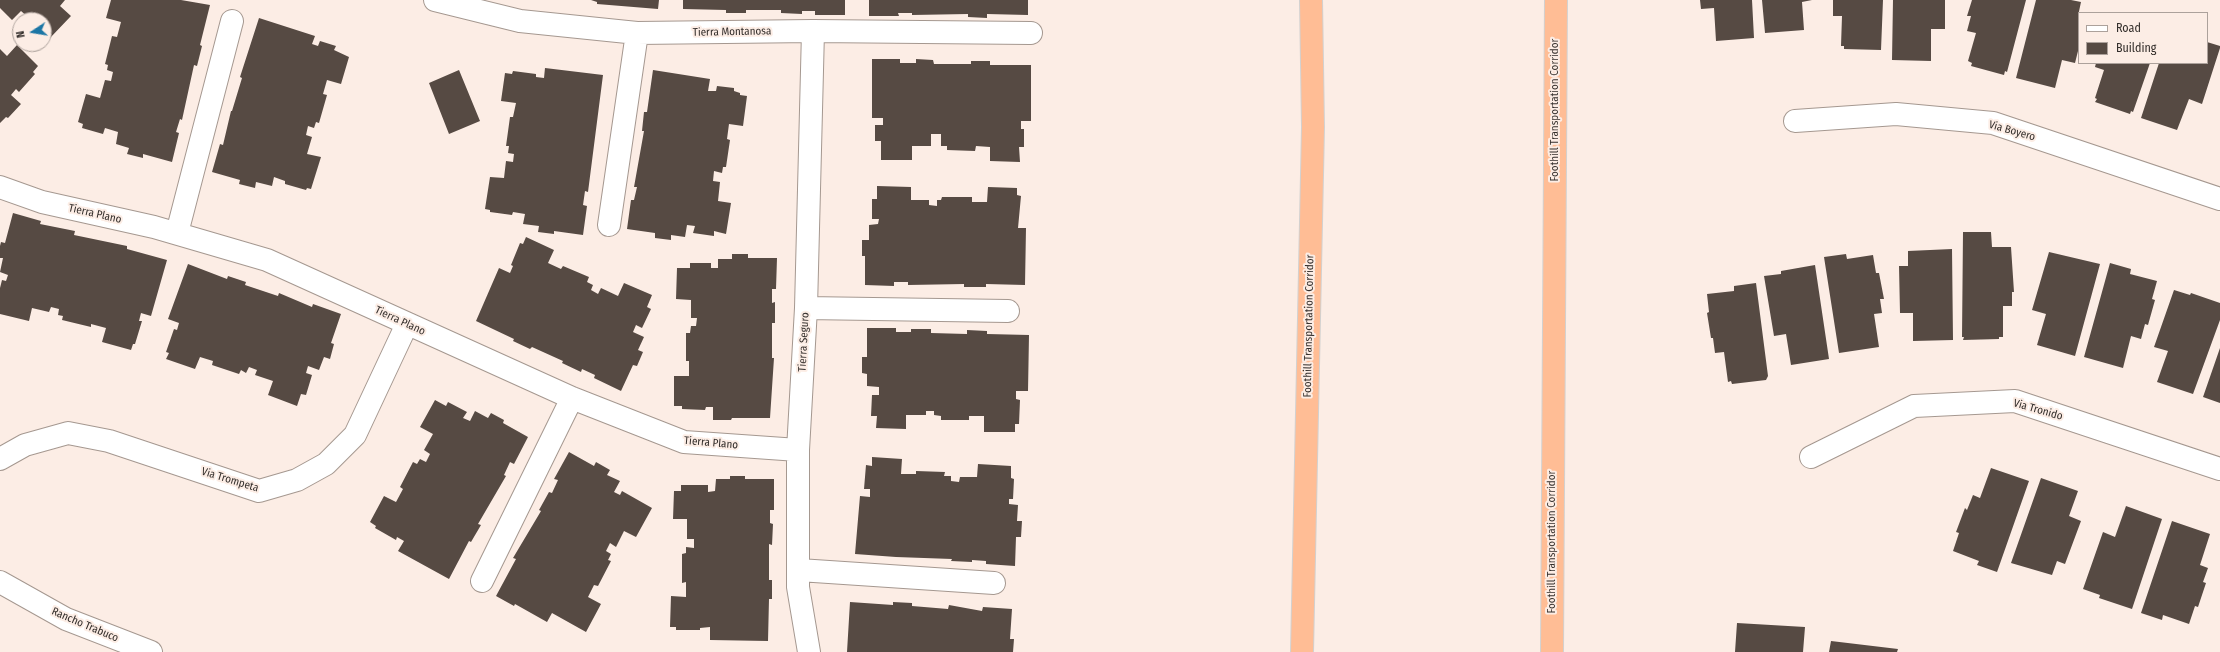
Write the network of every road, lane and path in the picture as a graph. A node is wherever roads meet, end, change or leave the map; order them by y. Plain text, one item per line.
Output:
1 (435, 0) edge
2 (1311, 0) edge
3 (1556, 0) edge
4 (232, 21) dead end
5 (813, 31) junction
6 (638, 33) junction
7 (1031, 33) dead end
8 (1795, 121) dead end
9 (0, 187) edge
10 (2220, 199) edge
11 (609, 225) dead end
12 (177, 233) junction
13 (806, 308) junction
14 (1008, 311) dead end
15 (407, 324) junction
16 (572, 398) junction
17 (798, 450) junction
18 (1812, 457) dead end
19 (0, 459) edge
20 (2220, 468) edge
21 (798, 570) junction
22 (482, 581) dead end
23 (0, 582) edge
24 (994, 583) dead end
25 (151, 652) edge
26 (809, 652) edge
27 (1302, 652) edge
28 (1552, 652) edge

1 - 6 street, Tierra Montanosa
2 - 27 highway, Foothill Transportation Corridor
3 - 28 highway, Foothill Transportation Corridor
4 - 12 street
5 - 6 street, Tierra Montanosa
5 - 7 street, Tierra Montanosa
5 - 13 street, Tierra Seguro
6 - 11 street
8 - 10 street, Via Boyero
9 - 12 street, Tierra Plano
12 - 15 street, Tierra Plano
13 - 14 street
13 - 17 street, Tierra Seguro
15 - 16 street, Tierra Plano
15 - 19 street, Via Trompeta
16 - 17 street, Tierra Plano
16 - 22 street
17 - 21 street, Tierra Seguro
18 - 20 street, Via Tronido
21 - 24 street
21 - 26 street, Tierra Seguro
23 - 25 street, Rancho Trabuco

